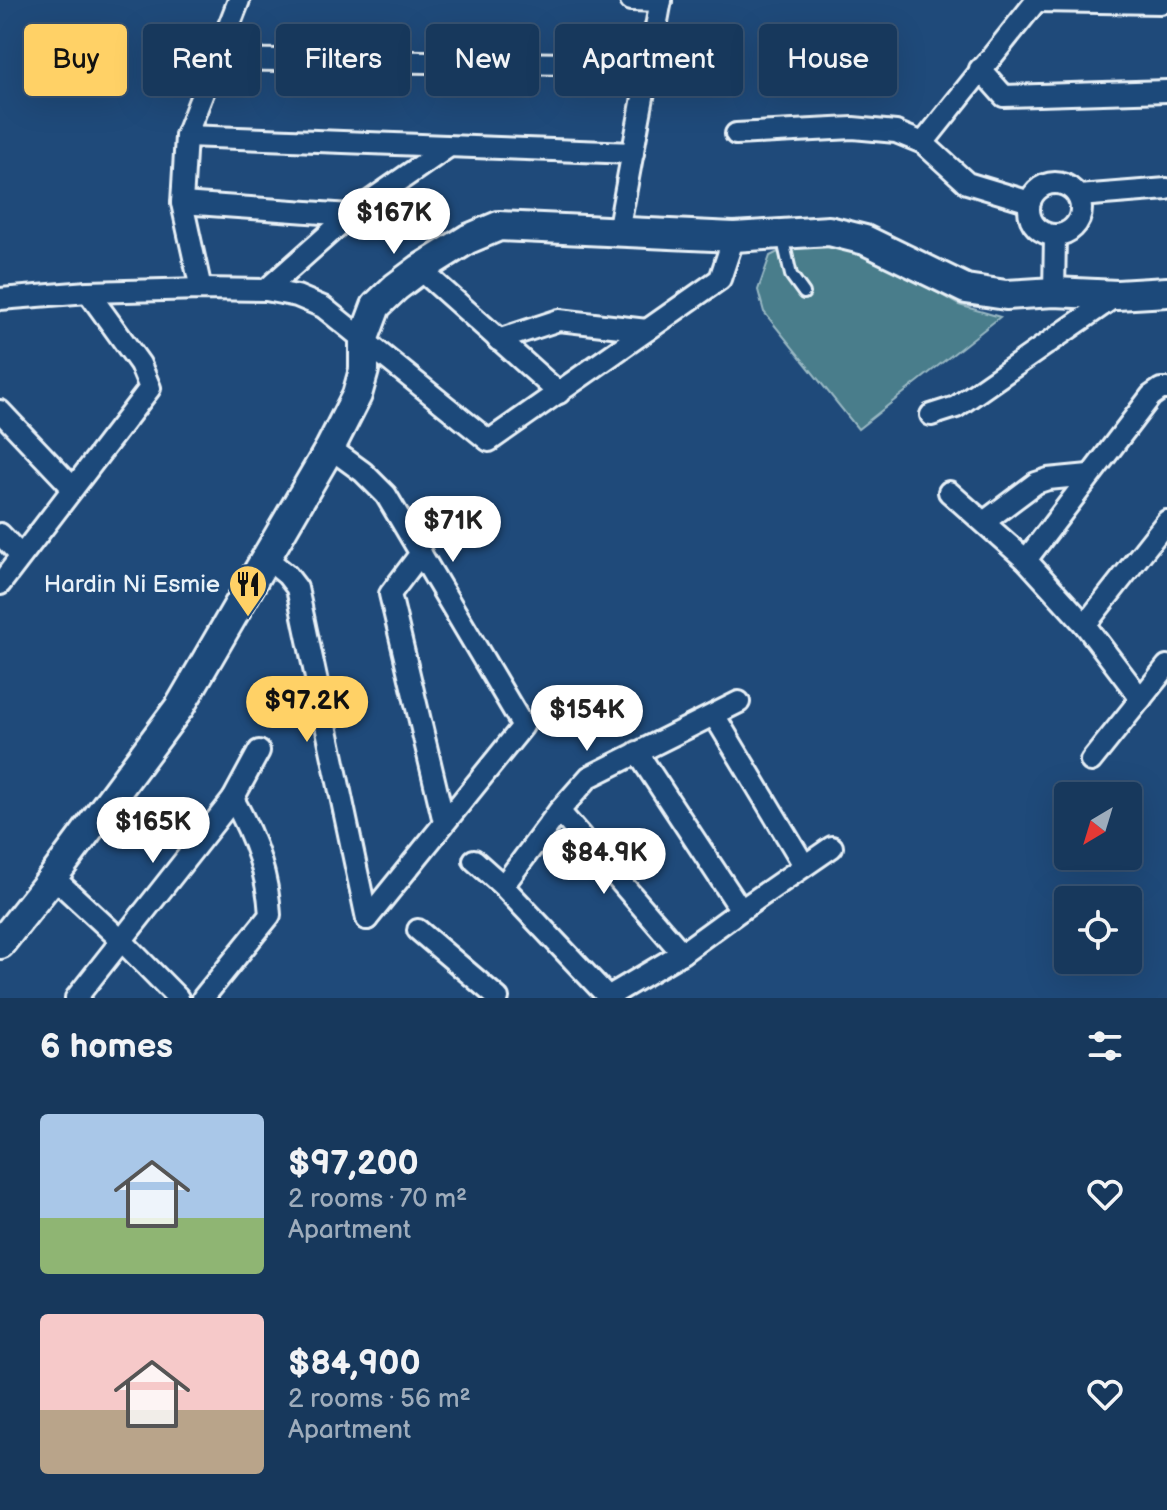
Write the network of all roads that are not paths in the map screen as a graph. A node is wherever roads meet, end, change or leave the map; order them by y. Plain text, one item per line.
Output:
1 (239, 0) edge
2 (631, 0) edge
3 (661, 0) edge
4 (1037, 0) edge
5 (1162, 7) edge
6 (230, 24) edge
7 (657, 24) edge
8 (260, 60) edge
9 (555, 64) edge
10 (980, 69) junction
11 (1167, 91) edge
12 (202, 96) edge
13 (643, 96) edge
14 (736, 134) dead end
15 (186, 136) junction
16 (923, 143) junction
17 (448, 147) junction
18 (633, 153) junction
19 (1167, 189) edge
20 (1079, 196) junction
21 (1030, 202) junction
22 (182, 203) junction
23 (350, 215) junction
24 (618, 232) junction
25 (781, 234) junction
26 (1055, 236) junction
27 (734, 237) junction
28 (420, 269) junction
29 (201, 289) junction
30 (266, 290) junction
31 (88, 292) junction
32 (1054, 292) junction
33 (1167, 292) edge
34 (804, 293) dead end
35 (1117, 295) junction
36 (0, 299) edge
37 (647, 330) junction
38 (364, 338) junction
39 (498, 340) junction
40 (1167, 389) edge
41 (559, 393) junction
42 (0, 411) edge
43 (931, 415) dead end
44 (330, 448) junction
45 (1089, 475) junction
46 (73, 488) junction
47 (949, 492) dead end
48 (1167, 521) edge
49 (984, 522) junction
50 (0, 534) edge
51 (421, 553) junction
52 (21, 556) junction
53 (265, 557) junction
54 (1026, 560) junction
55 (0, 584) edge
56 (1085, 625) junction
57 (1167, 666) edge
58 (1141, 699) junction
59 (739, 702) dead end
60 (714, 715) junction
61 (259, 751) dead end
62 (637, 752) junction
63 (1091, 761) dead end
64 (233, 799) junction
65 (559, 811) junction
66 (444, 822) junction
67 (832, 847) dead end
68 (474, 860) dead end
69 (804, 865) junction
70 (53, 877) junction
71 (503, 886) junction
72 (741, 910) junction
73 (418, 930) dead end
74 (122, 941) junction
75 (0, 944) edge
76 (682, 953) junction
77 (607, 997) edge
78 (76, 998) edge
79 (178, 998) edge
80 (203, 998) edge
81 (498, 998) edge

1 - 6 street
2 - 3 street
3 - 7 street
4 - 5 street
4 - 10 street
8 - 9 street
10 - 11 street
10 - 16 street
12 - 15 street
13 - 18 street
14 - 16 street
15 - 17 street
15 - 22 street
16 - 21 street
17 - 18 street
17 - 23 street
18 - 24 street
19 - 20 street
20 - 21 street
20 - 26 street
21 - 26 street
22 - 23 street
22 - 29 street
23 - 30 street
24 - 27 street
24 - 28 street
25 - 27 street
25 - 32 street
25 - 34 lane
26 - 32 street
27 - 37 street
28 - 38 street
28 - 39 street
29 - 30 street
29 - 31 street
30 - 38 street
31 - 36 street
31 - 46 street
32 - 35 street
33 - 35 street
35 - 43 street
37 - 39 street
37 - 41 street
38 - 41 street
38 - 44 street
39 - 41 street
40 - 45 street
42 - 46 street
44 - 51 street
44 - 53 street
45 - 49 street
45 - 54 street
46 - 52 street
47 - 49 street
48 - 56 street
49 - 54 street
50 - 52 street
51 - 66 street
51 - 66 street
52 - 55 street
53 - 66 street
53 - 70 street
54 - 56 street
56 - 58 street
57 - 58 street
58 - 63 street
59 - 60 street
60 - 62 street
60 - 69 street
61 - 64 street
62 - 65 street
62 - 72 street
64 - 74 street
64 - 80 street
65 - 71 street
65 - 76 street
67 - 69 street
68 - 71 street
69 - 72 street
70 - 74 street
70 - 75 street
71 - 77 street
72 - 76 street
73 - 81 street
74 - 78 street
74 - 79 street
76 - 77 street

